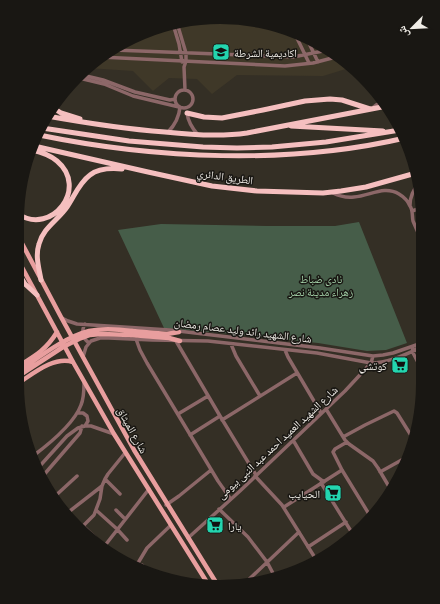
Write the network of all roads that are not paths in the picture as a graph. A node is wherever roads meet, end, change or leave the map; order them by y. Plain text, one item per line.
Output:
1 (179, 29) edge
2 (174, 30) edge
3 (298, 40) edge
4 (310, 46) edge
5 (121, 50) edge
6 (321, 52) edge
7 (180, 53) junction
8 (186, 53) junction
9 (314, 53) junction
10 (306, 55) junction
11 (110, 58) edge
12 (331, 58) edge
13 (181, 61) junction
14 (186, 61) junction
15 (318, 62) junction
16 (310, 63) junction
17 (184, 67) junction
18 (87, 76) edge
19 (83, 79) edge
20 (185, 90) junction
21 (175, 99) junction
22 (378, 104) edge
23 (180, 107) junction
24 (380, 107) edge
25 (371, 109) junction
26 (187, 110) junction
27 (57, 111) edge
28 (53, 117) edge
29 (86, 123) junction
30 (284, 125) junction
31 (46, 129) edge
32 (394, 131) joint
33 (167, 133) junction
34 (43, 135) edge
35 (198, 135) junction
36 (399, 139) edge
37 (38, 147) edge
38 (36, 152) edge
39 (148, 172) junction
40 (410, 175) edge
41 (413, 190) edge
42 (332, 192) junction
43 (410, 206) junction
44 (416, 210) edge
45 (412, 211) junction
46 (24, 217) edge
47 (416, 226) edge
48 (24, 247) edge
49 (24, 271) edge
50 (41, 280) junction
51 (24, 282) edge
52 (37, 295) junction
53 (61, 317) junction
54 (85, 324) junction
55 (57, 332) junction
56 (179, 332) junction
57 (132, 333) junction
58 (136, 339) junction
59 (245, 340) junction
60 (178, 341) junction
61 (89, 343) junction
62 (231, 344) junction
63 (245, 345) junction
64 (416, 345) edge
65 (413, 346) junction
66 (45, 348) junction
67 (285, 350) junction
68 (414, 350) junction
69 (416, 352) edge
70 (416, 355) edge
71 (372, 356) junction
72 (83, 358) junction
73 (54, 362) junction
74 (73, 362) junction
75 (24, 363) edge
76 (371, 363) junction
77 (24, 367) edge
78 (24, 372) edge
79 (297, 373) junction
80 (24, 380) edge
81 (84, 382) junction
82 (208, 396) junction
83 (260, 396) junction
84 (326, 409) junction
85 (77, 413) junction
86 (322, 413) junction
87 (178, 414) junction
88 (221, 418) junction
89 (83, 426) junction
90 (409, 433) edge
91 (114, 434) junction
92 (190, 435) junction
93 (343, 437) junction
94 (293, 440) junction
95 (347, 442) junction
96 (37, 453) edge
97 (125, 453) junction
98 (401, 460) edge
99 (41, 464) edge
100 (211, 470) junction
101 (342, 470) junction
102 (380, 472) junction
103 (45, 473) edge
104 (256, 475) junction
105 (77, 476) dead end
106 (105, 479) junction
107 (323, 482) junction
108 (388, 485) edge
109 (102, 486) junction
110 (149, 489) junction
111 (58, 494) edge
112 (120, 494) dead end
113 (230, 498) junction
114 (166, 505) junction
115 (284, 507) junction
116 (219, 509) junction
117 (71, 510) edge
118 (96, 510) junction
119 (116, 510) dead end
120 (368, 512) edge
121 (125, 519) junction
122 (346, 522) junction
123 (84, 525) edge
124 (171, 525) junction
125 (117, 529) junction
126 (350, 530) edge
127 (299, 532) junction
128 (187, 538) junction
129 (127, 540) dead end
130 (107, 543) edge
131 (308, 547) junction
132 (314, 556) edge
133 (138, 562) edge
134 (267, 562) junction
135 (272, 573) edge
136 (251, 577) edge
137 (205, 580) edge
138 (213, 580) edge

1 - 8 street
2 - 7 street
3 - 10 street
4 - 9 street
5 - 7 street
6 - 9 street
7 - 8 street
7 - 13 street
8 - 10 street
8 - 14 street
9 - 10 street
9 - 15 street
10 - 16 street
11 - 13 street
12 - 15 street
13 - 14 street
13 - 17 street
14 - 16 street
14 - 17 street
15 - 16 street
17 - 20 street
18 - 21 street
19 - 23 street
20 - 21 street
20 - 26 street
21 - 23 street
22 - 25 street
23 - 26 street
23 - 33 street
24 - 25 highway
25 - 26 highway
25 - 30 highway
26 - 35 street
27 - 29 highway
28 - 29 highway
29 - 33 highway
30 - 32 highway
30 - 35 highway
31 - 32 highway
33 - 35 highway
34 - 36 highway, الطريق الدائري
37 - 39 highway, الطريق الدائري
38 - 46 highway
39 - 42 highway, الطريق الدائري
39 - 50 highway
40 - 42 highway, الطريق الدائري
41 - 43 street
42 - 43 street
43 - 45 street
44 - 45 street
45 - 47 street
48 - 50 main road, شارع الميثاق
49 - 52 main road, شارع الميثاق
50 - 53 main road, شارع الميثاق
51 - 52 highway
52 - 55 main road, شارع الميثاق
53 - 54 street, شارع الشهيد رائد وليد عصام رمضان
53 - 72 main road, شارع الميثاق
54 - 56 street, شارع الشهيد رائد وليد عصام رمضان
54 - 61 street
55 - 66 main road
55 - 74 main road, شارع الميثاق
56 - 57 main road
56 - 59 street, شارع الشهيد رائد وليد عصام رمضان
57 - 60 main road
57 - 77 main road, bridge
57 - 78 main road, bridge
58 - 60 street, شارع الشهيد رائد وليد عصام رمضان
58 - 61 street, شارع الشهيد رائد وليد عصام رمضان
58 - 87 street
59 - 63 street
59 - 71 street, شارع الشهيد رائد وليد عصام رمضان
60 - 62 street, شارع الشهيد رائد وليد عصام رمضان
60 - 82 street
61 - 72 street
62 - 63 street, شارع الشهيد رائد وليد عصام رمضان
62 - 83 street
63 - 67 street, شارع الشهيد رائد وليد عصام رمضان
64 - 65 street, شارع الشهيد رائد وليد عصام رمضان
65 - 68 street
65 - 71 street, شارع الشهيد رائد وليد عصام رمضان
66 - 73 main road
66 - 75 main road
67 - 76 street, شارع الشهيد رائد وليد عصام رمضان
67 - 79 street
68 - 69 street
68 - 70 street
68 - 76 street, شارع الشهيد رائد وليد عصام رمضان
71 - 76 street
72 - 114 main road, شارع الميثاق
73 - 74 main road
73 - 80 main road
74 - 81 main road, شارع الميثاق
76 - 84 street, شارع الشهيد العميد احمد عبد النبى بيومى
79 - 83 street
79 - 86 street
81 - 85 street
81 - 91 main road, شارع الميثاق
82 - 87 street
82 - 88 street
83 - 88 street
84 - 86 street, شارع الشهيد العميد احمد عبد النبى بيومى
84 - 93 street
85 - 89 street
85 - 96 street
86 - 94 street, شارع الشهيد العميد احمد عبد النبى بيومى
87 - 92 street
88 - 92 street
88 - 104 street
89 - 91 street
89 - 99 street
89 - 103 street
90 - 93 street
91 - 97 main road, شارع الميثاق
92 - 100 street
93 - 95 street
94 - 104 street, شارع الشهيد العميد احمد عبد النبى بيومى
94 - 107 street
95 - 101 street
95 - 102 street
97 - 106 street
97 - 110 main road, شارع الميثاق
98 - 102 street
100 - 113 street
100 - 114 street
101 - 107 street
101 - 120 street
102 - 108 street
104 - 113 street, شارع الشهيد العميد احمد عبد النبى بيومى
104 - 115 street
105 - 111 street
106 - 109 street
106 - 112 street
107 - 115 street
107 - 122 street
109 - 117 street
109 - 118 street
110 - 121 street
110 - 124 main road, شارع الميثاق
113 - 116 street, شارع الشهيد العميد احمد عبد النبى بيومى
114 - 128 main road, شارع الميثاق
115 - 127 street
116 - 128 street, شارع الشهيد العميد احمد عبد النبى بيومى
116 - 134 street
118 - 123 street
118 - 125 street
119 - 121 street
121 - 125 street
122 - 126 street
122 - 131 street
124 - 133 street
124 - 137 main road, شارع الميثاق
125 - 129 street
125 - 130 street
127 - 131 street
127 - 134 street
128 - 138 main road, شارع الميثاق
131 - 132 street
134 - 135 street
134 - 136 street

